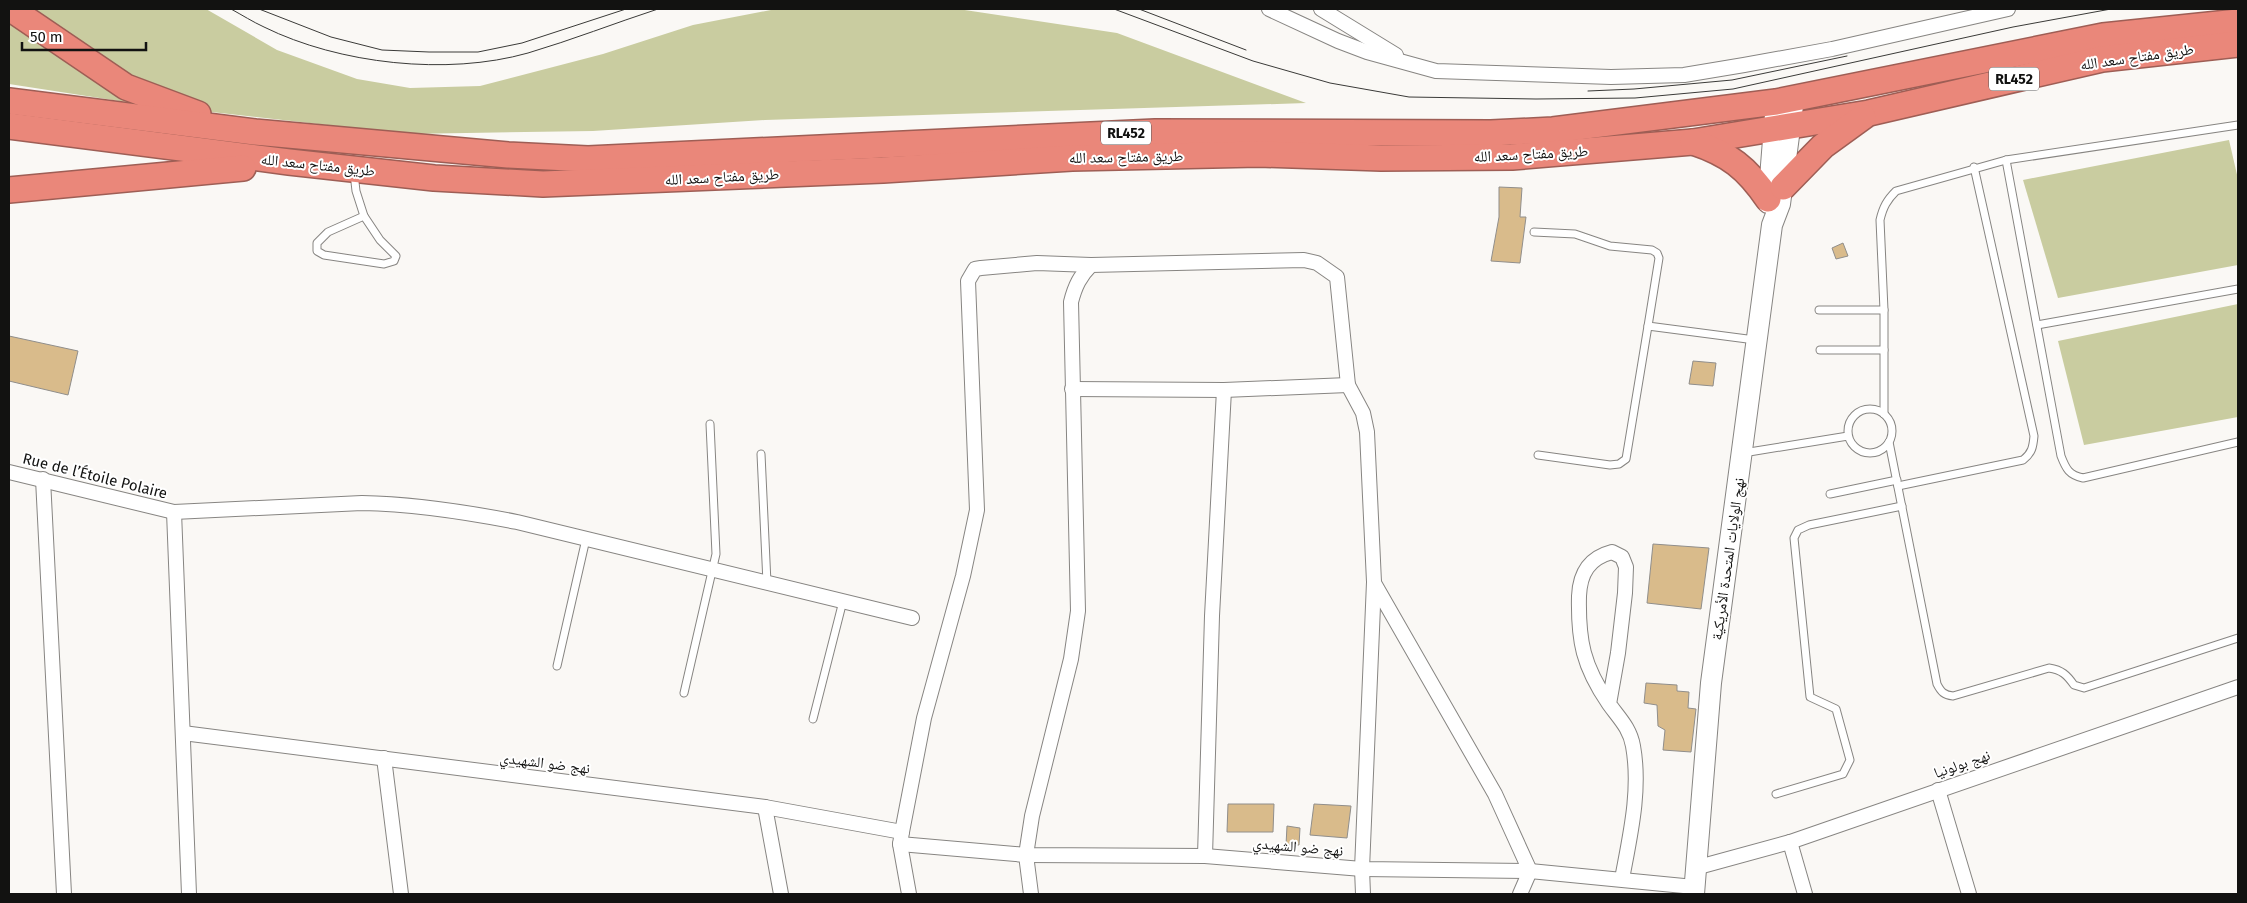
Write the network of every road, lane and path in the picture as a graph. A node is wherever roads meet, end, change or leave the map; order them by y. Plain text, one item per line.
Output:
1 (11, 9) edge
2 (1269, 9) edge
3 (1321, 9) edge
4 (2008, 9) edge
5 (2238, 22) edge
6 (2238, 44) edge
7 (1412, 65) junction
8 (1785, 100) junction
9 (9, 101) edge
10 (1869, 113) junction
11 (2238, 125) edge
12 (9, 126) edge
13 (1782, 127) junction
14 (255, 132) junction
15 (1693, 142) junction
16 (2006, 160) junction
17 (289, 162) junction
18 (1974, 167) junction
19 (354, 169) junction
20 (9, 190) edge
21 (1776, 193) junction
22 (364, 216) junction
23 (1534, 232) dead end
24 (1091, 265) junction
25 (2238, 289) edge
26 (1820, 310) dead end
27 (1884, 310) junction
28 (1648, 326) junction
29 (2037, 326) junction
30 (1758, 340) junction
31 (1820, 350) dead end
32 (1884, 350) junction
33 (1348, 385) junction
34 (1072, 388) junction
35 (1224, 390) junction
36 (1884, 414) junction
37 (710, 424) dead end
38 (1848, 436) junction
39 (1889, 442) junction
40 (2238, 442) edge
41 (1743, 453) junction
42 (761, 454) dead end
43 (1538, 455) dead end
44 (9, 472) edge
45 (43, 480) junction
46 (1897, 483) junction
47 (1830, 494) dead end
48 (1902, 506) junction
49 (174, 512) junction
50 (586, 539) junction
51 (713, 570) junction
52 (1374, 582) junction
53 (767, 583) junction
54 (843, 601) junction
55 (912, 618) dead end
56 (2238, 638) edge
57 (557, 666) dead end
58 (2238, 687) edge
59 (684, 693) dead end
60 (1609, 704) junction
61 (813, 719) dead end
62 (183, 733) junction
63 (384, 758) junction
64 (1938, 790) junction
65 (1776, 794) dead end
66 (765, 807) junction
67 (901, 838) junction
68 (1790, 842) junction
69 (1026, 856) junction
70 (1205, 856) junction
71 (1362, 868) junction
72 (1530, 871) junction
73 (1622, 879) junction
74 (1694, 883) edge
75 (64, 894) edge
76 (189, 894) edge
77 (401, 894) edge
78 (781, 894) edge
79 (909, 894) edge
80 (1031, 894) edge
81 (1363, 894) edge
82 (1520, 894) edge
83 (1805, 894) edge
84 (1970, 894) edge

1 - 14 highway
2 - 7 street
3 - 7 street
4 - 7 street
5 - 8 highway, طريق مفتاح سعد الله / RL452
6 - 10 highway, طريق مفتاح سعد الله / RL452
8 - 13 street, نهج الولايات المتحدة الأمريكية
8 - 14 highway, طريق مفتاح سعد الله / RL452
9 - 14 highway, طريق مفتاح سعد الله / RL452
10 - 13 highway, طريق مفتاح سعد الله / RL452
10 - 21 highway
11 - 16 lane
12 - 17 highway, طريق مفتاح سعد الله / RL452
13 - 15 highway, طريق مفتاح سعد الله / RL452
13 - 21 street, نهج الولايات المتحدة الأمريكية
15 - 19 highway, طريق مفتاح سعد الله / RL452
15 - 21 highway
16 - 18 lane
16 - 29 lane
17 - 19 highway, طريق مفتاح سعد الله / RL452
17 - 20 highway
18 - 27 lane
18 - 46 lane
19 - 22 lane
21 - 30 street, نهج الولايات المتحدة الأمريكية
22 - 22 lane
23 - 28 lane
24 - 33 street
24 - 34 street
24 - 67 street
25 - 29 lane
26 - 27 lane
27 - 32 lane
28 - 30 lane
28 - 43 lane
29 - 40 lane
30 - 41 street, نهج الولايات المتحدة الأمريكية
31 - 32 lane
32 - 36 lane
33 - 35 street
33 - 52 street
34 - 35 street
34 - 69 street
35 - 70 street
36 - 38 lane
36 - 39 lane
37 - 51 lane
38 - 39 lane
38 - 41 lane
39 - 46 lane
41 - 74 street, نهج الولايات المتحدة الأمريكية
42 - 53 lane
44 - 45 street, Rue de l’Étoile Polaire
45 - 49 street, Rue de l’Étoile Polaire
45 - 75 street
46 - 47 lane
46 - 48 lane
48 - 56 lane
48 - 65 lane
49 - 50 street, Rue de l’Étoile Polaire
49 - 62 street
50 - 51 street, Rue de l’Étoile Polaire
50 - 57 lane
51 - 53 street, Rue de l’Étoile Polaire
51 - 59 lane
52 - 71 street
52 - 72 street
53 - 54 street, Rue de l’Étoile Polaire
54 - 55 street, Rue de l’Étoile Polaire
54 - 61 lane
58 - 64 street, نهج بولونيا
60 - 60 street
60 - 73 street
62 - 63 street, نهج ضو الشهيدي
62 - 76 street
63 - 66 street, نهج ضو الشهيدي
63 - 77 street
64 - 68 street, نهج بولونيا
64 - 84 street
66 - 67 street, نهج ضو الشهيدي
66 - 78 street
67 - 69 street, نهج ضو الشهيدي
67 - 79 street
68 - 74 street, نهج بولونيا
68 - 83 street
69 - 70 street, نهج ضو الشهيدي
69 - 80 street
70 - 71 street, نهج ضو الشهيدي
71 - 72 street, نهج ضو الشهيدي
71 - 81 street
72 - 73 street, نهج ضو الشهيدي
72 - 82 street
73 - 74 street, نهج ضو الشهيدي

